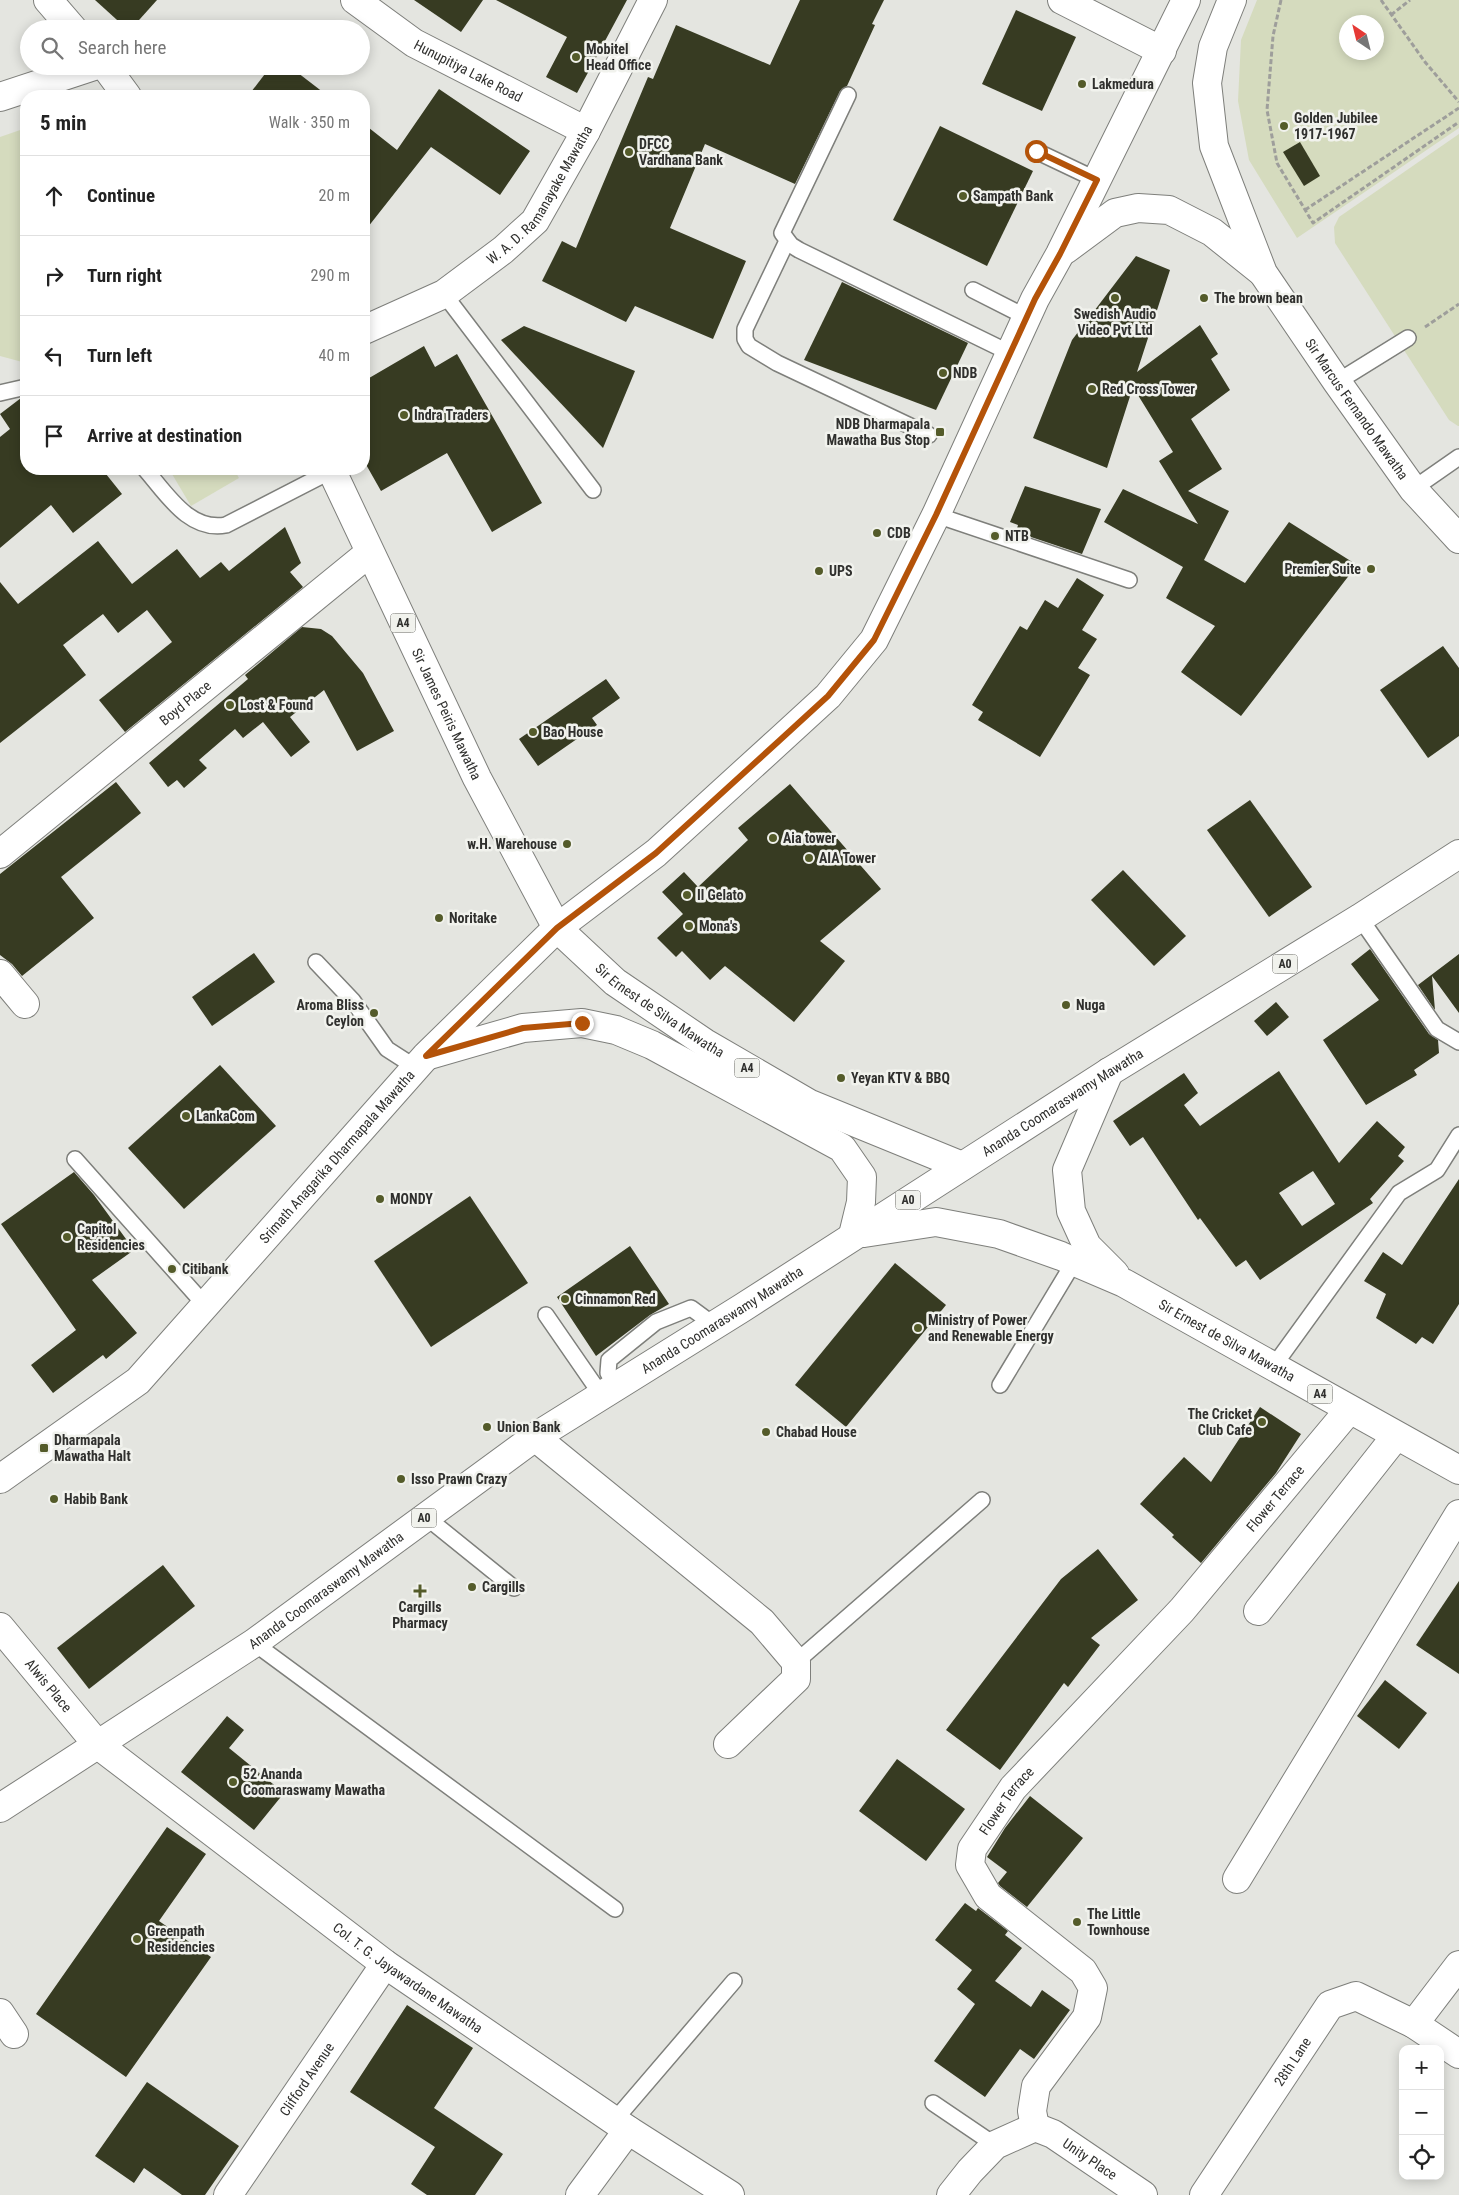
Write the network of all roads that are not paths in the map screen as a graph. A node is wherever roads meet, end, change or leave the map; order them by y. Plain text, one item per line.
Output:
1 (48, 0) edge
2 (355, 0) edge
3 (654, 0) edge
4 (1062, 0) edge
5 (1186, 0) edge
6 (1232, 0) edge
7 (65, 20) edge
8 (1162, 51) junction
9 (67, 75) edge
10 (112, 75) edge
11 (20, 90) edge
12 (21, 90) edge
13 (123, 90) edge
14 (848, 95) dead end
15 (0, 97) edge
16 (586, 131) junction
17 (1036, 151) dead end
18 (1097, 180) junction
19 (787, 241) junction
20 (1060, 254) junction
21 (1263, 273) junction
22 (974, 290) dead end
23 (444, 294) junction
24 (1026, 317) junction
25 (370, 327) edge
26 (1408, 338) road end
27 (1010, 353) junction
28 (1337, 382) junction
29 (20, 389) edge
30 (0, 394) edge
31 (929, 435) dead end
32 (1459, 457) edge
33 (150, 475) edge
34 (321, 475) edge
35 (333, 475) edge
36 (1413, 489) junction
37 (593, 490) dead end
38 (936, 515) junction
39 (1459, 539) edge
40 (369, 552) junction
41 (1129, 580) dead end
42 (0, 854) edge
43 (1459, 854) edge
44 (1360, 918) junction
45 (557, 928) junction
46 (316, 962) dead end
47 (0, 974) edge
48 (25, 1004) dead end
49 (1459, 1042) edge
50 (421, 1061) junction
51 (1109, 1072) junction
52 (1459, 1136) edge
53 (75, 1159) dead end
54 (962, 1166) junction
55 (853, 1235) junction
56 (1074, 1262) junction
57 (1124, 1283) junction
58 (205, 1305) junction
59 (546, 1315) dead end
60 (1273, 1367) junction
61 (1000, 1385) dead end
62 (608, 1391) junction
63 (1349, 1410) junction
64 (1396, 1436) junction
65 (535, 1437) junction
66 (1459, 1470) edge
67 (0, 1479) edge
68 (982, 1500) dead end
69 (1459, 1514) edge
70 (426, 1517) junction
71 (514, 1588) dead end
72 (1258, 1611) dead end
73 (0, 1627) edge
74 (254, 1643) junction
75 (796, 1662) junction
76 (97, 1744) junction
77 (728, 1744) dead end
78 (0, 1808) edge
79 (1238, 1879) dead end
80 (615, 1910) dead end
81 (385, 1964) junction
82 (1459, 1965) edge
83 (734, 1981) dead end
84 (1414, 2024) junction
85 (1459, 2054) edge
86 (933, 2103) dead end
87 (621, 2126) junction
88 (1035, 2127) junction
89 (995, 2145) junction
90 (228, 2195) edge
91 (580, 2195) edge
92 (730, 2195) edge
93 (951, 2195) edge
94 (1144, 2195) edge
95 (1204, 2195) edge

1 - 7 main road
2 - 16 main road, Hunupitiya Lake Road
3 - 16 main road, W. A. D. Ramanayake Mawatha
4 - 8 main road
5 - 8 main road, Srimath Anagarika Dharmapala Mawatha
6 - 21 main road
8 - 18 main road, Srimath Anagarika Dharmapala Mawatha
9 - 12 main road
10 - 13 main road
11 - 15 main road
14 - 19 lane
16 - 23 main road, W. A. D. Ramanayake Mawatha
17 - 18 lane
18 - 20 main road, Srimath Anagarika Dharmapala Mawatha
19 - 27 lane
19 - 31 lane
20 - 21 main road
20 - 24 main road, Srimath Anagarika Dharmapala Mawatha
21 - 28 main road, Sir Marcus Fernando Mawatha
22 - 24 lane
23 - 25 main road, W. A. D. Ramanayake Mawatha
23 - 37 lane
24 - 27 main road, Srimath Anagarika Dharmapala Mawatha
26 - 28 lane
27 - 38 main road, Srimath Anagarika Dharmapala Mawatha
28 - 36 main road, Sir Marcus Fernando Mawatha
29 - 30 lane
32 - 36 lane
33 - 34 lane
35 - 40 main road, Sir James Peiris Mawatha / A4
36 - 39 main road, Sir Marcus Fernando Mawatha
38 - 41 lane
38 - 45 main road, Srimath Anagarika Dharmapala Mawatha
40 - 42 main road, Boyd Place
40 - 45 main road, Sir James Peiris Mawatha / A4
43 - 44 main road, Ananda Coomaraswamy Mawatha / A0
44 - 49 lane
44 - 51 main road, Ananda Coomaraswamy Mawatha / A0
45 - 50 main road, Srimath Anagarika Dharmapala Mawatha
45 - 54 main road, Sir Ernest de Silva Mawatha / A4
46 - 50 lane
47 - 48 main road
50 - 55 main road
50 - 58 main road, Srimath Anagarika Dharmapala Mawatha
51 - 54 main road, Ananda Coomaraswamy Mawatha / A0
51 - 57 main road, Sir Ernest de Silva Mawatha / A4
52 - 60 lane
53 - 58 lane
54 - 55 main road, Ananda Coomaraswamy Mawatha / A0
55 - 56 main road, Sir Ernest de Silva Mawatha / A4
55 - 62 main road, Ananda Coomaraswamy Mawatha / A0
56 - 57 main road, Sir Ernest de Silva Mawatha / A4
56 - 61 lane
57 - 60 main road, Sir Ernest de Silva Mawatha / A4
58 - 67 main road, Srimath Anagarika Dharmapala Mawatha
59 - 62 lane
60 - 63 main road, Sir Ernest de Silva Mawatha / A4
62 - 65 main road, Ananda Coomaraswamy Mawatha / A0
63 - 64 main road, Sir Ernest de Silva Mawatha / A4
63 - 88 main road, Flower Terrace
64 - 66 main road, Sir Ernest de Silva Mawatha / A4
64 - 72 main road
65 - 70 main road, Ananda Coomaraswamy Mawatha / A0
65 - 75 main road
68 - 75 lane
69 - 79 main road
70 - 71 lane
70 - 74 main road, Ananda Coomaraswamy Mawatha / A0
73 - 76 main road, Alwis Place
74 - 76 main road, Ananda Coomaraswamy Mawatha / A0
74 - 80 lane
75 - 77 main road
76 - 78 main road, Ananda Coomaraswamy Mawatha / A0
76 - 81 main road, Col. T. G. Jayawardane Mawatha
81 - 87 main road, Col. T. G. Jayawardane Mawatha
81 - 90 main road, Clifford Avenue
82 - 84 main road
83 - 87 lane
84 - 85 main road, 28th Lane
84 - 95 main road, 28th Lane
86 - 89 lane
87 - 91 main road
87 - 92 main road, Col. T. G. Jayawardane Mawatha
88 - 89 main road
88 - 94 main road, Unity Place
89 - 93 main road

